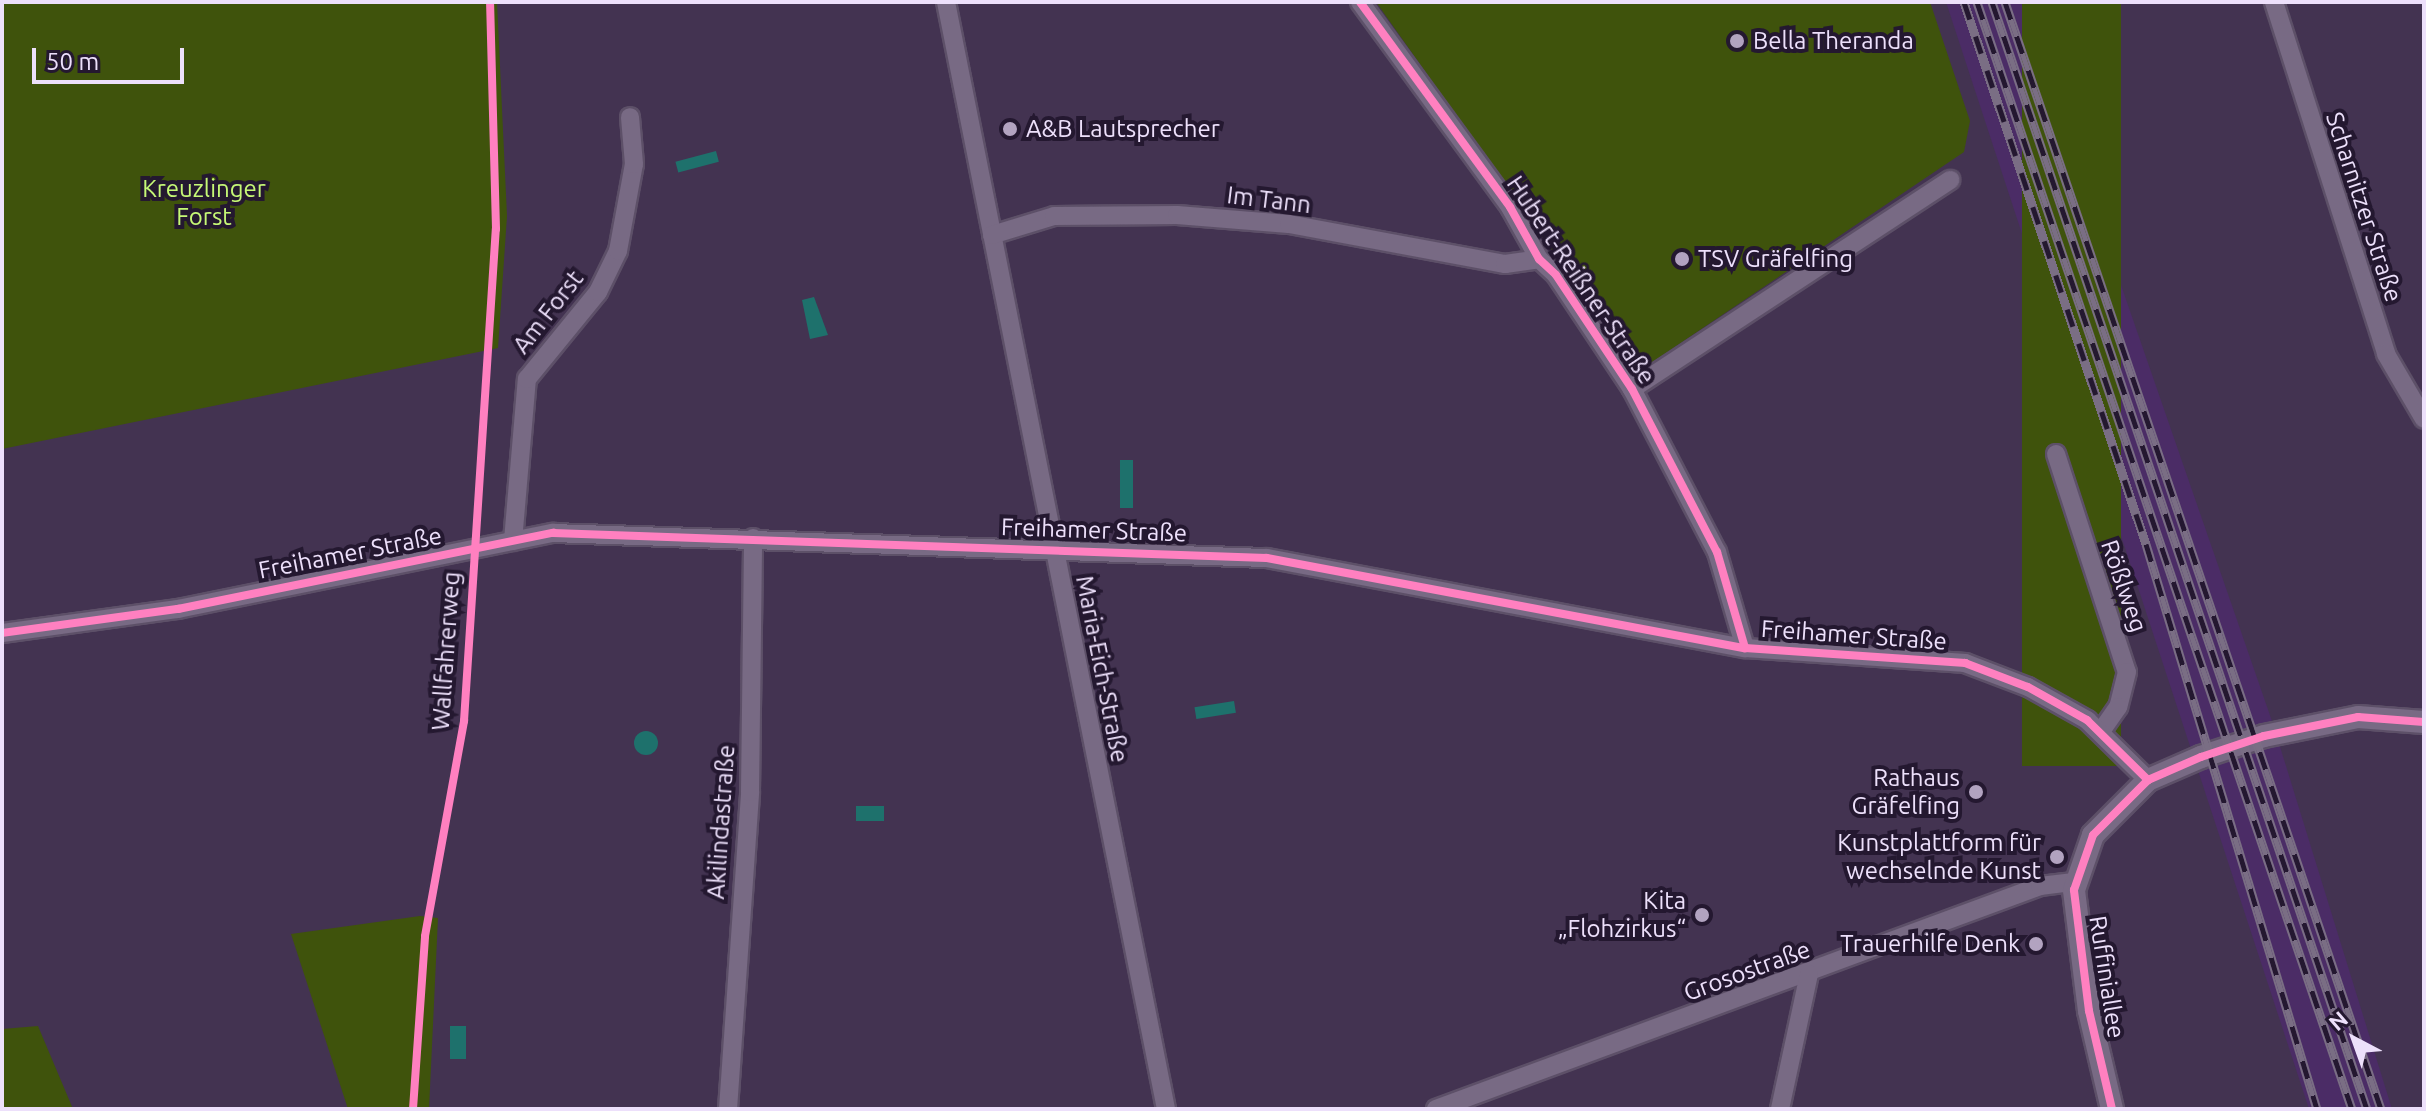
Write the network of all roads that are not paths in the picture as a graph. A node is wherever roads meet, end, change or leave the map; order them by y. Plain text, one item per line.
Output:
1 (946, 2) edge
2 (1360, 2) edge
3 (2274, 2) edge
4 (630, 117) dead end
5 (1950, 180) dead end
6 (992, 235) junction
7 (1539, 259) junction
8 (1632, 389) junction
9 (2424, 419) edge
10 (2056, 454) dead end
11 (753, 538) junction
12 (513, 541) junction
13 (1054, 548) junction
14 (2, 633) edge
15 (1745, 648) junction
16 (2424, 722) edge
17 (2101, 731) junction
18 (2148, 780) junction
19 (2074, 882) junction
20 (1809, 974) junction
21 (728, 1109) edge
22 (1166, 1109) edge
23 (1436, 1109) edge
24 (1780, 1109) edge
25 (2112, 1109) edge

1 - 6 street, Maria-Eich-Straße
2 - 7 street, Hubert-Reißner-Straße
3 - 9 street, Scharnitzer Straße
4 - 12 street, Am Forst
5 - 8 street, Hubert-Reißner-Straße
6 - 7 street, Im Tann
6 - 13 street, Maria-Eich-Straße
7 - 8 street, Hubert-Reißner-Straße
8 - 15 street, Hubert-Reißner-Straße
10 - 17 street, Rößlweg
11 - 12 street, Freihamer Straße
11 - 13 street, Freihamer Straße
11 - 21 street, Akilindastraße
12 - 14 street, Freihamer Straße
13 - 15 street, Freihamer Straße
13 - 22 street, Maria-Eich-Straße
15 - 17 street, Freihamer Straße
16 - 18 street
17 - 18 street, Freihamer Straße
18 - 19 street, Ruffiniallee
19 - 20 street, Grosostraße
19 - 25 street, Ruffiniallee
20 - 23 street, Grosostraße
20 - 24 street

